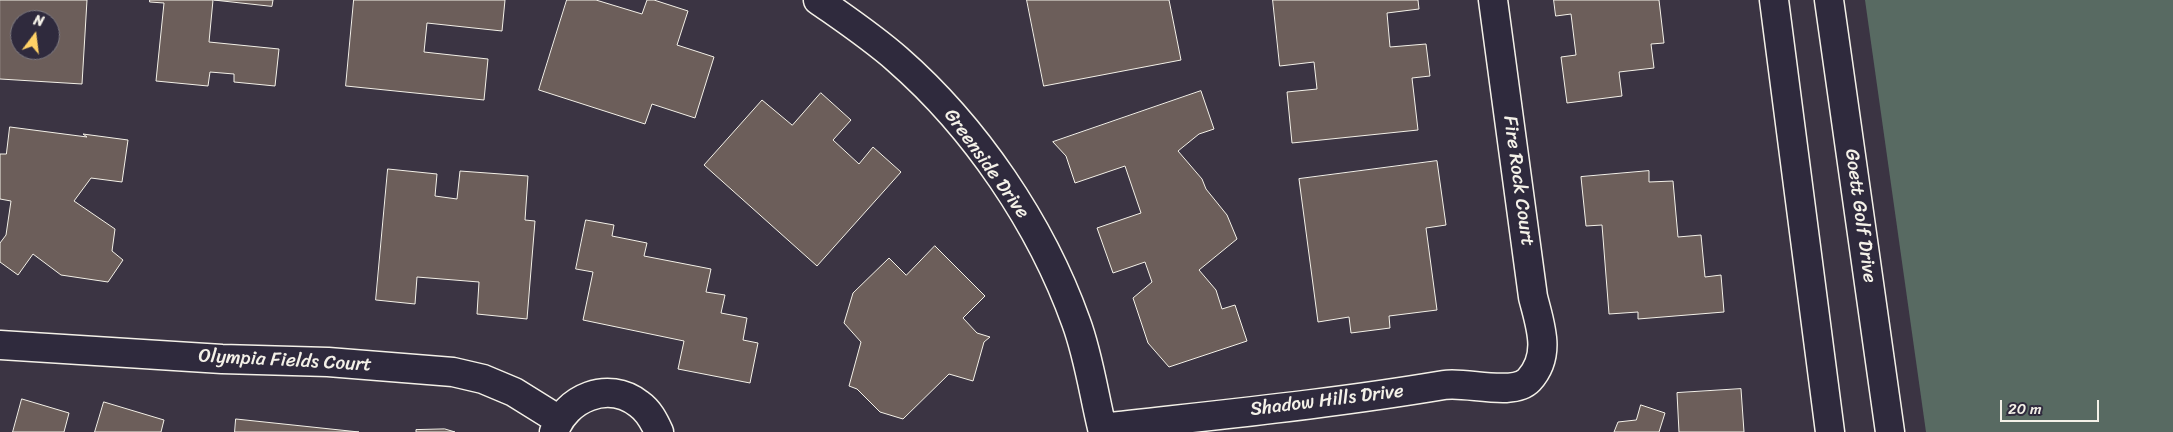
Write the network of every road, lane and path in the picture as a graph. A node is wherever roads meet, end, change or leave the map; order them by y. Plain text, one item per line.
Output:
1 (818, 0) edge
2 (1492, 0) edge
3 (1774, 0) edge
4 (1829, 0) edge
5 (0, 345) edge
6 (1540, 362) joint
7 (556, 426) edge
8 (1102, 430) edge
9 (659, 432) edge
10 (1830, 432) edge
11 (1890, 432) edge

1 - 8 street, Greenside Drive
2 - 6 street, Fire Rock Court
3 - 10 street
4 - 11 street, Goett Golf Drive
5 - 7 street, Olympia Fields Court
6 - 8 street, Shadow Hills Drive
7 - 9 street, Olympia Fields Court

